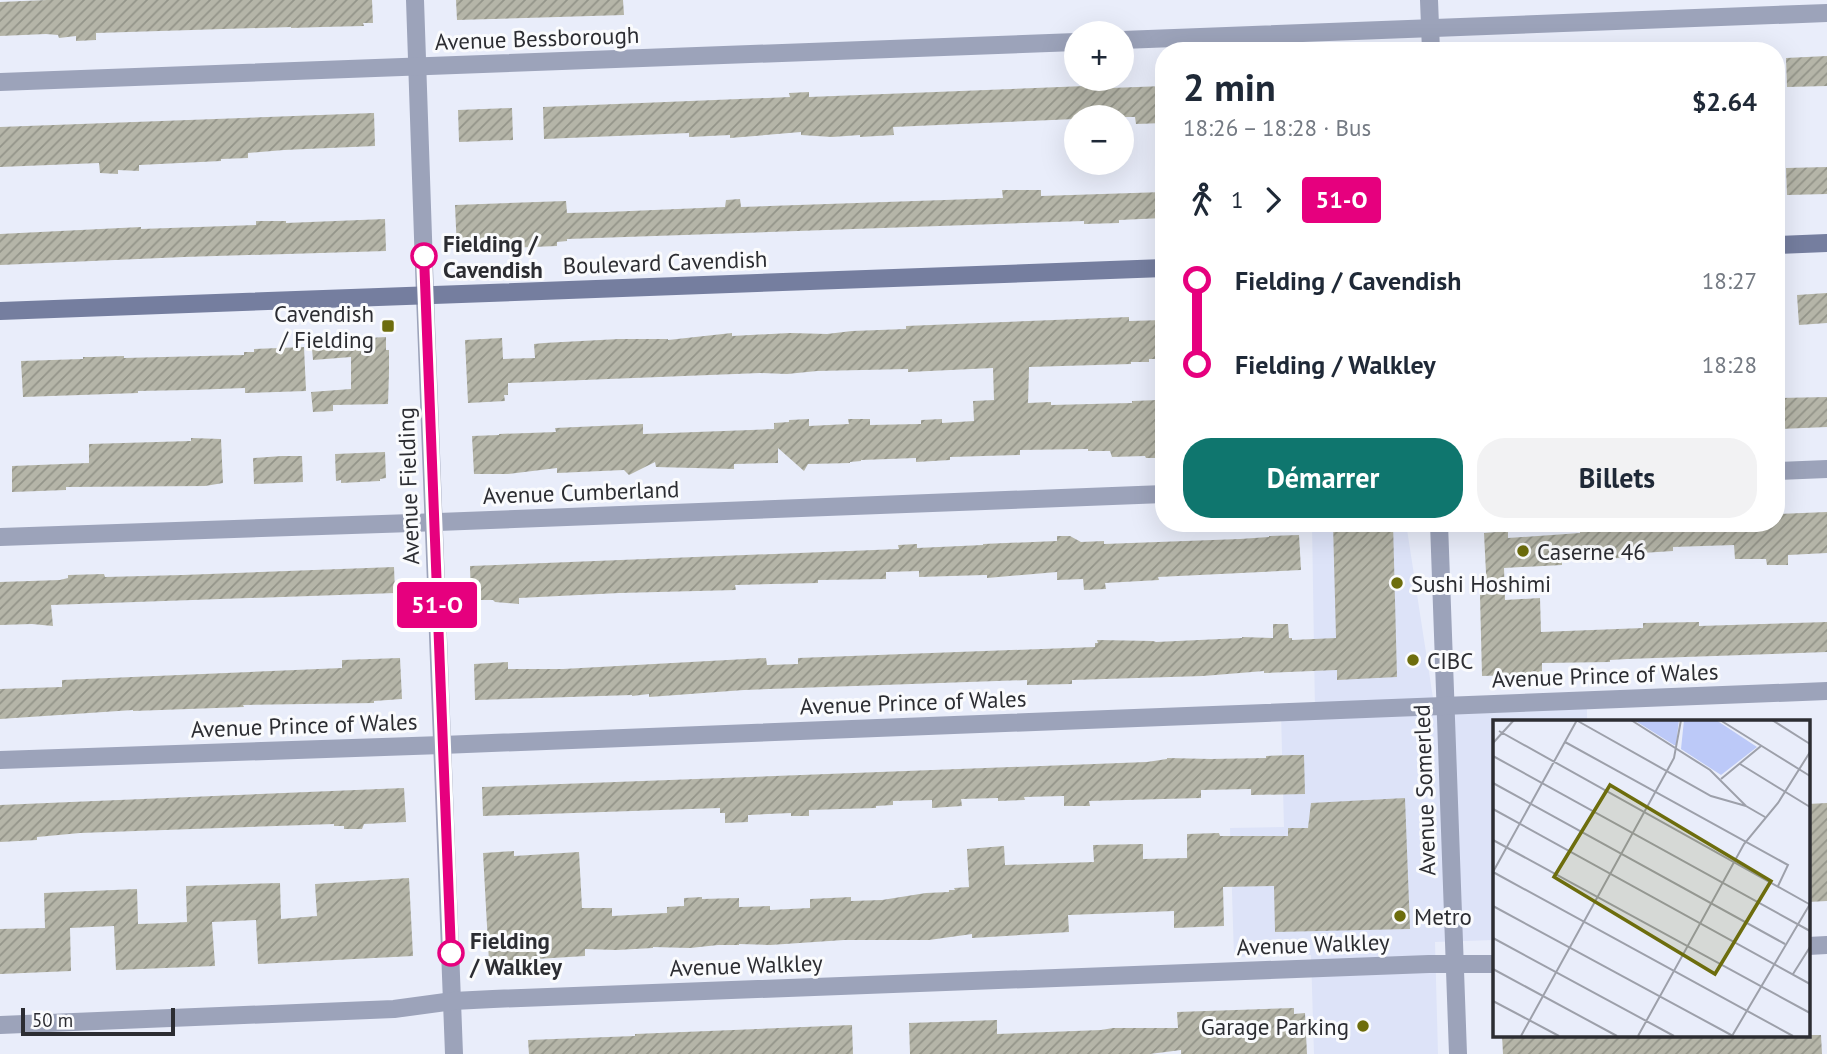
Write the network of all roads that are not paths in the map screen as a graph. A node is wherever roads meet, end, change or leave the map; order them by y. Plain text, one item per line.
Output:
1 (415, 0) edge
2 (1429, 0) edge
3 (1827, 13) edge
4 (1430, 28) junction
5 (1134, 40) edge
6 (1064, 41) edge
7 (1431, 42) edge
8 (418, 67) junction
9 (0, 82) edge
10 (1827, 243) edge
11 (1785, 245) edge
12 (1155, 268) edge
13 (425, 296) junction
14 (0, 311) edge
15 (1827, 469) edge
16 (1785, 471) edge
17 (1155, 494) edge
18 (434, 522) junction
19 (1439, 532) edge
20 (0, 537) edge
21 (1827, 691) edge
22 (1445, 705) junction
23 (442, 745) junction
24 (0, 760) edge
25 (1455, 964) junction
26 (1493, 964) edge
27 (453, 1001) junction
28 (0, 1025) edge
29 (454, 1054) edge
30 (1458, 1054) edge

1 - 8 street, Avenue Fielding
2 - 4 street
3 - 4 street
4 - 5 street
4 - 7 street
6 - 8 street, Avenue Bessborough
8 - 9 street, Avenue Bessborough
8 - 13 street, Avenue Fielding
10 - 11 main road
12 - 13 main road, Boulevard Cavendish
13 - 14 main road, Boulevard Cavendish
13 - 18 street, Avenue Fielding
15 - 16 street
17 - 18 street, Avenue Cumberland
18 - 20 street, Avenue Cumberland
18 - 23 street, Avenue Fielding
19 - 22 street, Avenue Somerled
21 - 22 street, Avenue Prince of Wales
22 - 23 street, Avenue Prince of Wales
22 - 25 street, Avenue Somerled
23 - 24 street, Avenue Prince of Wales
23 - 27 street, Avenue Fielding
25 - 26 street, Avenue Walkley
25 - 27 street, Avenue Walkley
25 - 30 street, Avenue Somerled
27 - 28 street, Avenue Walkley
27 - 29 street, Avenue Fielding

